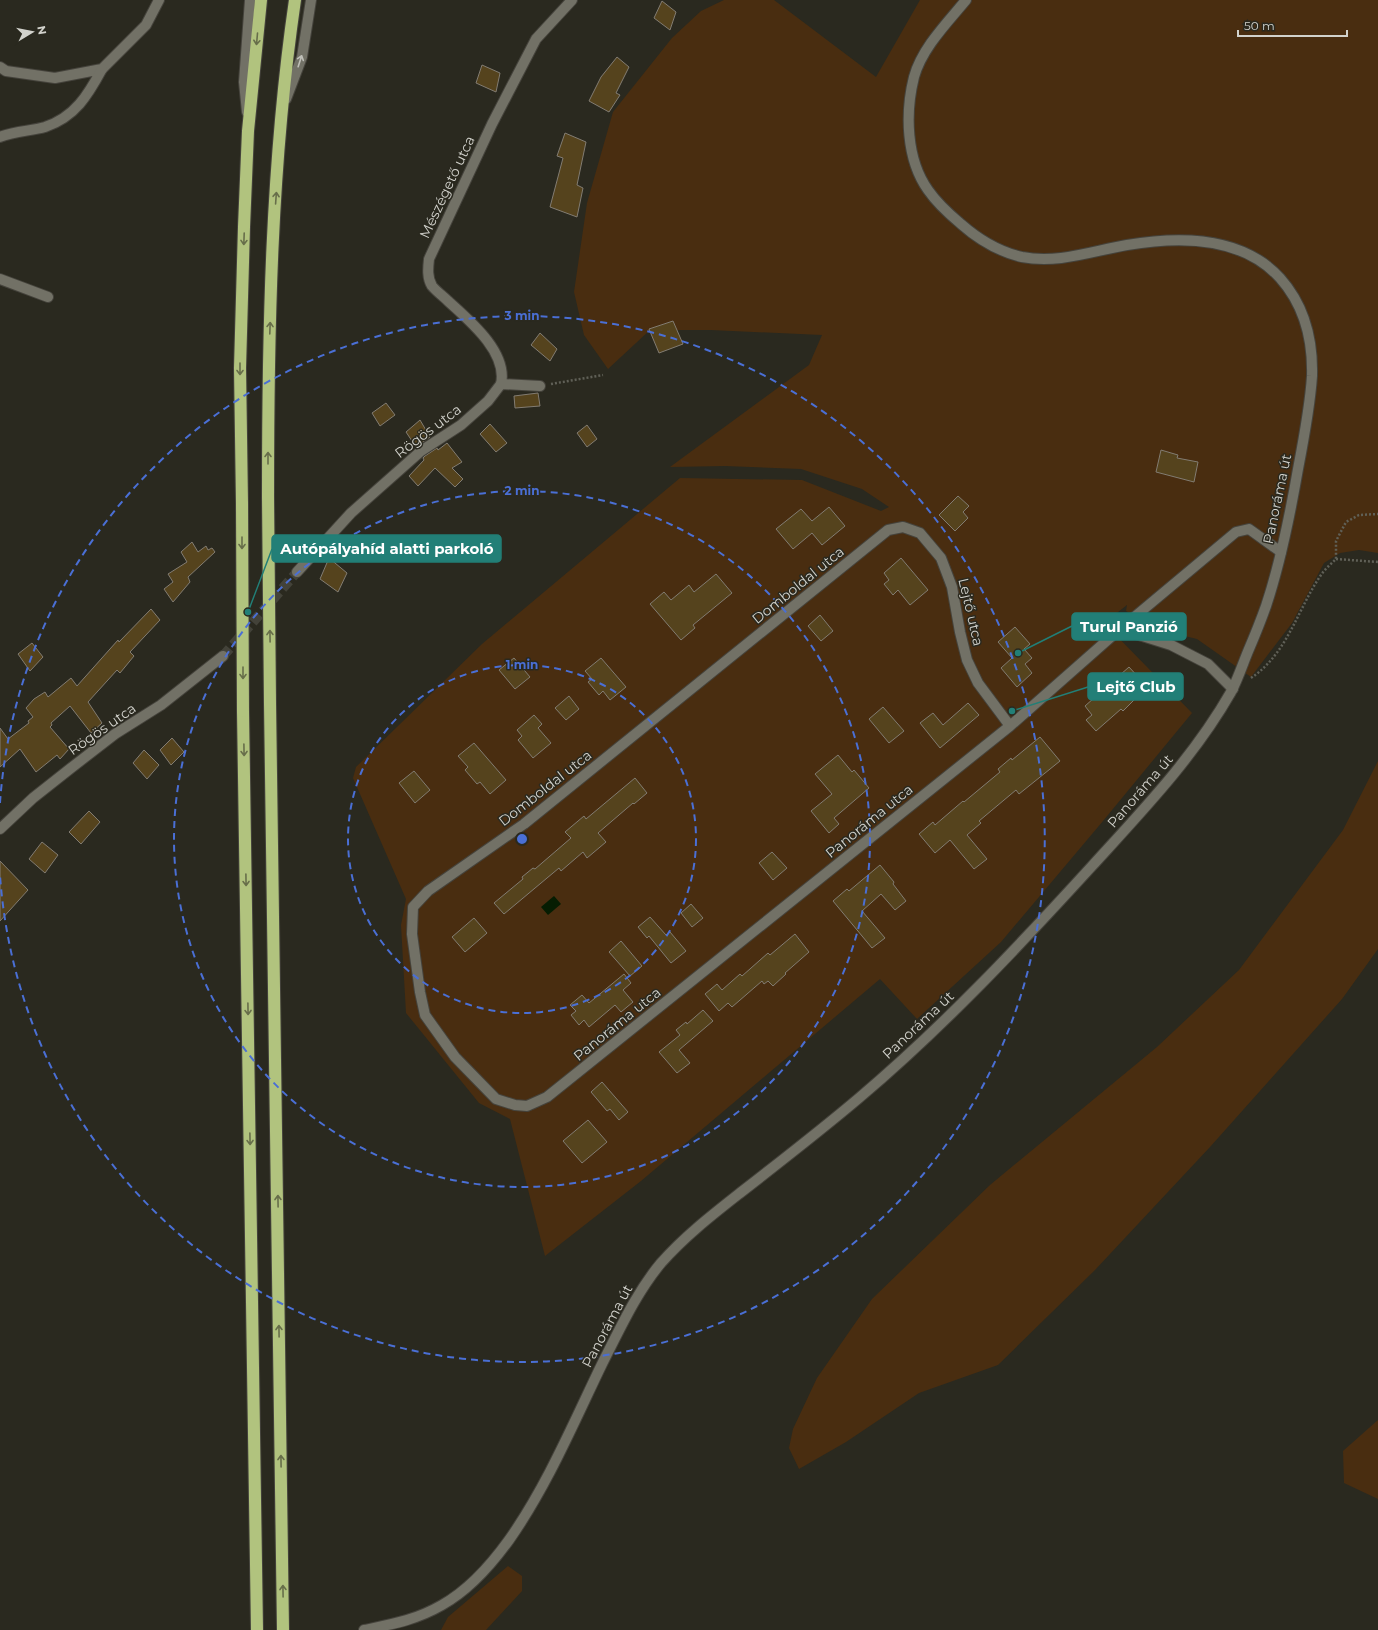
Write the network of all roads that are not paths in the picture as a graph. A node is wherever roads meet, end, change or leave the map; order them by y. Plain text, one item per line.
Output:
1 (159, 0) edge
2 (250, 0) edge
3 (260, 0) edge
4 (295, 0) edge
5 (311, 0) edge
6 (572, 0) edge
7 (966, 0) edge
8 (0, 67) edge
9 (102, 69) junction
10 (282, 110) junction
11 (248, 130) junction
12 (0, 137) edge
13 (0, 279) edge
14 (48, 297) dead end
15 (501, 384) junction
16 (540, 386) road end
17 (888, 530) joint
18 (1281, 552) junction
19 (297, 572) tunnel mouth
20 (1120, 629) junction
21 (222, 656) tunnel mouth
22 (1233, 690) junction
23 (1010, 726) junction
24 (0, 829) edge
25 (527, 1106) joint
26 (258, 1630) edge
27 (284, 1630) edge
28 (364, 1630) edge

1 - 9 street
2 - 11 street
3 -> 11 highway
4 - 10 highway
10 -> 5 street
6 - 15 street, Mészégető utca
7 - 18 street, Panoráma út
8 - 9 street
9 - 12 street
27 -> 10 highway, bridge
11 -> 26 highway, bridge
13 - 14 street
15 - 16 street
15 - 19 street, Rögös utca
17 - 23 street, Lejtő utca
17 - 25 street, Domboldal utca
18 - 20 street, Panoráma utca
18 - 22 street, Panoráma út
20 - 22 street
20 - 23 street, Panoráma utca
21 - 24 street, Rögös utca
22 - 28 street, Panoráma út
23 - 25 street, Panoráma utca

